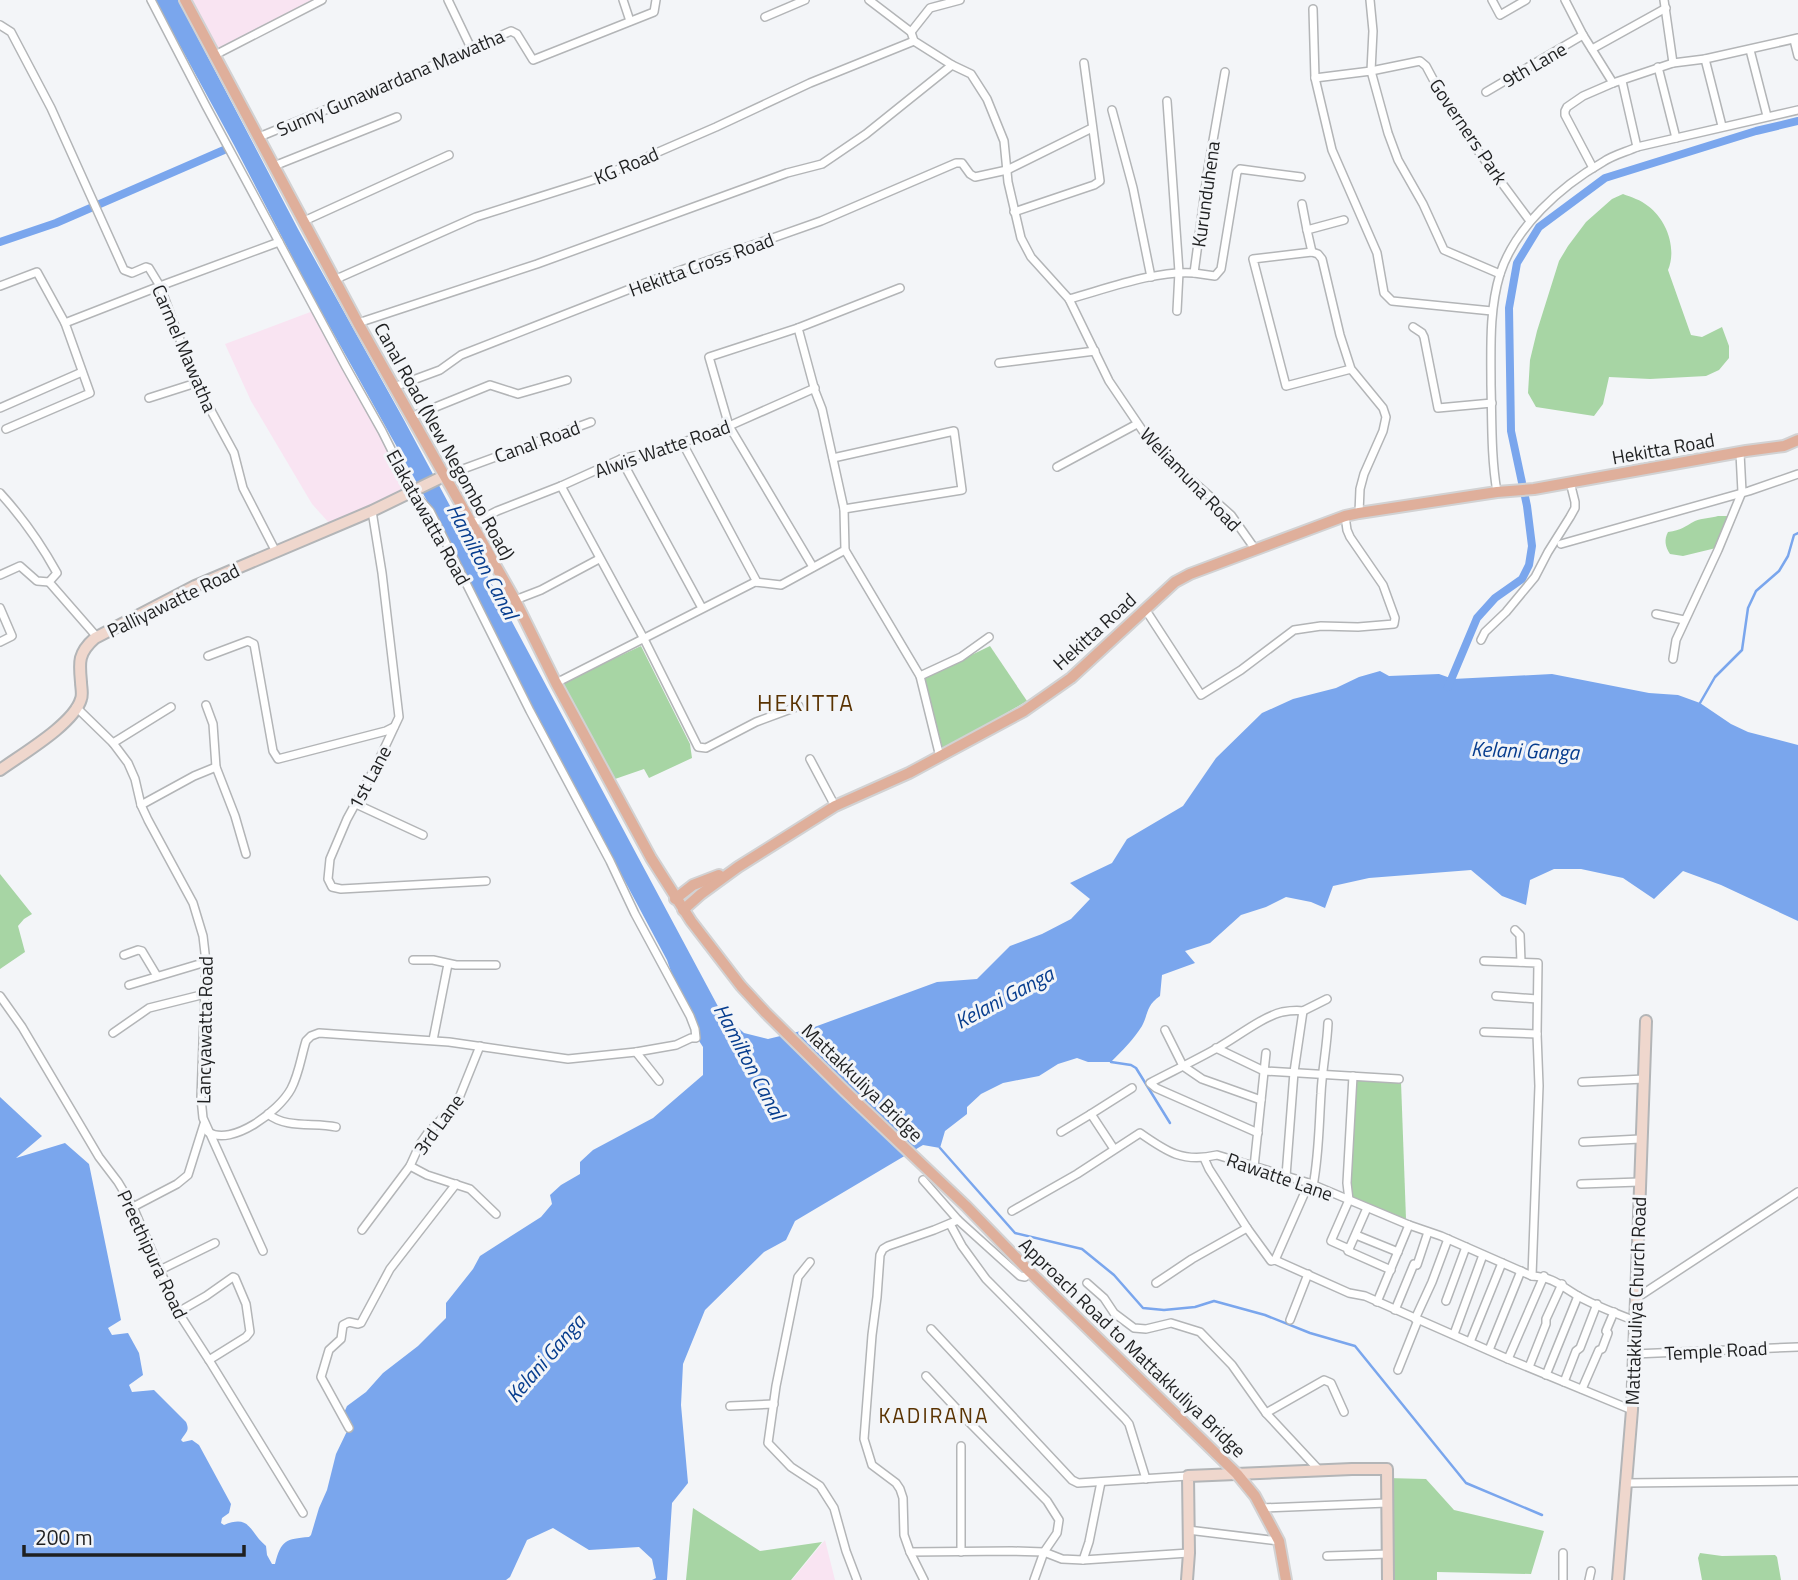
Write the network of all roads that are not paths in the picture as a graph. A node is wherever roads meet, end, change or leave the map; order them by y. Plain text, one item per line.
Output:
1 (151, 0) edge
2 (185, 0) edge
3 (322, 0) edge
4 (448, 0) edge
5 (623, 0) edge
6 (656, 0) edge
7 (804, 0) edge
8 (869, 0) edge
9 (960, 0) edge
10 (1370, 0) edge
11 (1492, 0) edge
12 (1527, 0) edge
13 (1565, 0) edge
14 (1665, 4) edge
15 (1313, 9) dead end
16 (765, 17) dead end
17 (630, 21) junction
18 (0, 25) edge
19 (913, 36) junction
20 (1583, 36) junction
21 (1796, 39) edge
22 (471, 48) junction
23 (1592, 49) junction
24 (1750, 50) junction
25 (215, 55) junction
26 (1798, 57) edge
27 (1705, 59) junction
28 (1672, 62) junction
29 (1084, 63) dead end
30 (952, 65) junction
31 (1658, 67) junction
32 (1371, 71) junction
33 (1225, 72) dead end
34 (1315, 78) junction
35 (1617, 82) junction
36 (1486, 92) dead end
37 (1167, 101) dead end
38 (1112, 110) dead end
39 (1798, 110) edge
40 (1767, 116) junction
41 (397, 117) dead end
42 (1722, 127) junction
43 (1093, 128) junction
44 (259, 137) junction
45 (1676, 138) junction
46 (1637, 147) junction
47 (449, 155) dead end
48 (274, 166) junction
49 (1593, 168) junction
50 (1007, 170) junction
51 (1301, 177) dead end
52 (1302, 204) dead end
53 (1014, 212) junction
54 (1344, 220) dead end
55 (304, 221) junction
56 (1530, 221) junction
57 (1307, 230) junction
58 (279, 242) junction
59 (1311, 252) junction
60 (1179, 272) junction
61 (1194, 273) junction
62 (1500, 274) junction
63 (1151, 277) junction
64 (334, 279) junction
65 (0, 286) edge
66 (160, 286) junction
67 (900, 288) dead end
68 (1069, 299) junction
69 (1178, 310) dead end
70 (1492, 311) junction
71 (65, 323) junction
72 (358, 323) junction
73 (1413, 327) dead end
74 (797, 328) junction
75 (1095, 351) junction
76 (999, 363) dead end
77 (1350, 369) junction
78 (82, 372) junction
79 (567, 380) dead end
80 (196, 383) junction
81 (394, 387) junction
82 (815, 388) junction
83 (149, 398) dead end
84 (1492, 403) junction
85 (0, 408) edge
86 (411, 417) junction
87 (591, 422) dead end
88 (1138, 424) junction
89 (729, 426) junction
90 (6, 429) dead end
91 (1798, 440) edge
92 (682, 442) junction
93 (1740, 453) junction
94 (833, 458) junction
95 (621, 459) junction
96 (1057, 467) dead end
97 (1798, 474) edge
98 (444, 476) junction
99 (1570, 482) junction
100 (561, 486) junction
101 (412, 491) junction
102 (1499, 492) junction
103 (1742, 492) junction
104 (0, 493) edge
105 (844, 509) junction
106 (372, 511) junction
107 (1359, 513) junction
108 (1345, 516) junction
109 (471, 524) junction
110 (1561, 544) dead end
111 (845, 550) junction
112 (1255, 550) junction
113 (276, 552) junction
114 (599, 559) junction
115 (813, 567) junction
116 (0, 575) edge
117 (49, 582) junction
118 (757, 582) junction
119 (515, 600) junction
120 (0, 608) edge
121 (702, 608) junction
122 (1144, 610) junction
123 (1656, 614) dead end
124 (1684, 620) junction
125 (97, 637) junction
126 (989, 637) dead end
127 (644, 639) junction
128 (1480, 640) dead end
129 (0, 642) edge
130 (208, 656) dead end
131 (1673, 659) dead end
132 (920, 676) junction
133 (556, 683) junction
134 (206, 705) dead end
135 (799, 706) dead end
136 (76, 707) junction
137 (171, 707) dead end
138 (396, 726) junction
139 (113, 743) junction
140 (940, 757) junction
141 (810, 759) dead end
142 (216, 767) junction
143 (0, 770) edge
144 (356, 804) junction
145 (141, 805) junction
146 (835, 806) junction
147 (423, 835) dead end
148 (246, 854) dead end
149 (738, 867) junction
150 (486, 881) dead end
151 (675, 899) junction
152 (683, 910) junction
153 (1515, 930) dead end
154 (124, 955) dead end
155 (413, 960) dead end
156 (1484, 961) dead end
157 (206, 962) junction
158 (1521, 962) junction
159 (448, 964) junction
160 (496, 965) dead end
161 (157, 976) junction
162 (129, 985) dead end
163 (205, 994) junction
164 (0, 996) edge
165 (1496, 996) dead end
166 (1327, 999) dead end
167 (1537, 999) junction
168 (1303, 1011) junction
169 (1646, 1021) dead end
170 (1328, 1023) dead end
171 (781, 1028) joint
172 (1165, 1030) dead end
173 (113, 1032) dead end
174 (1484, 1032) dead end
175 (1537, 1034) junction
176 (433, 1040) junction
177 (480, 1046) junction
178 (1216, 1048) junction
179 (636, 1052) junction
180 (1266, 1053) dead end
181 (1183, 1066) junction
182 (1264, 1071) junction
183 (1294, 1072) junction
184 (1323, 1075) junction
185 (1353, 1076) junction
186 (1399, 1079) dead end
187 (1644, 1079) junction
188 (659, 1081) dead end
189 (1582, 1082) dead end
190 (1132, 1088) dead end
191 (1261, 1100) junction
192 (268, 1114) junction
193 (1091, 1114) junction
194 (204, 1122) junction
195 (336, 1127) dead end
196 (208, 1132) junction
197 (1060, 1132) dead end
198 (1258, 1133) junction
199 (1640, 1139) junction
200 (1583, 1142) dead end
201 (1114, 1149) junction
202 (1204, 1158) junction
203 (921, 1162) joint
204 (410, 1166) junction
205 (1254, 1167) junction
206 (1286, 1176) junction
207 (923, 1180) dead end
208 (1639, 1182) junction
209 (456, 1184) junction
210 (1311, 1184) junction
211 (1581, 1184) dead end
212 (1798, 1192) edge
213 (1349, 1200) junction
214 (133, 1206) junction
215 (1367, 1208) junction
216 (1012, 1211) dead end
217 (496, 1214) dead end
218 (954, 1222) junction
219 (1409, 1225) junction
220 (1247, 1228) junction
221 (362, 1230) dead end
222 (1428, 1232) junction
223 (1356, 1235) junction
224 (1448, 1239) junction
225 (215, 1243) dead end
226 (1466, 1247) junction
227 (1349, 1250) junction
228 (263, 1251) dead end
229 (1398, 1252) junction
230 (1483, 1255) junction
231 (1275, 1261) junction
232 (810, 1262) dead end
233 (1502, 1263) junction
234 (160, 1270) junction
235 (1391, 1270) junction
236 (1521, 1271) junction
237 (1030, 1272) junction
238 (1308, 1274) junction
239 (1532, 1276) junction
240 (1544, 1276) junction
241 (1087, 1283) dead end
242 (1156, 1283) dead end
243 (1562, 1284) junction
244 (1578, 1296) junction
245 (1635, 1299) junction
246 (1447, 1301) dead end
247 (1377, 1302) junction
248 (1597, 1304) junction
249 (1395, 1310) junction
250 (178, 1312) junction
251 (1614, 1312) junction
252 (1417, 1319) junction
253 (1290, 1320) dead end
254 (1635, 1321) junction
255 (931, 1329) dead end
256 (1454, 1334) junction
257 (1469, 1342) junction
258 (1798, 1347) edge
259 (1489, 1350) junction
260 (1634, 1354) junction
261 (1508, 1359) junction
262 (209, 1360) junction
263 (1529, 1367) junction
264 (1398, 1370) dead end
265 (1546, 1375) junction
266 (926, 1376) dead end
267 (1564, 1382) junction
268 (1582, 1389) junction
269 (774, 1404) junction
270 (730, 1406) dead end
271 (1632, 1410) junction
272 (1344, 1412) dead end
273 (1266, 1413) junction
274 (349, 1428) dead end
275 (961, 1446) dead end
276 (1320, 1471) junction
277 (1237, 1474) junction
278 (1188, 1476) junction
279 (1146, 1479) junction
280 (1798, 1481) edge
281 (1101, 1482) junction
282 (1626, 1483) junction
283 (1387, 1503) junction
284 (1262, 1508) junction
285 (303, 1513) dead end
286 (1188, 1530) junction
287 (1279, 1541) junction
288 (910, 1552) junction
289 (961, 1552) junction
290 (1044, 1552) junction
291 (1189, 1553) junction
292 (1563, 1553) dead end
293 (1388, 1554) junction
294 (1327, 1556) dead end
295 (1083, 1560) junction
296 (1591, 1571) dead end
297 (857, 1580) edge
298 (923, 1580) edge
299 (1034, 1580) edge
300 (1187, 1580) edge
301 (1286, 1580) edge
302 (1388, 1580) edge
303 (1563, 1580) edge
304 (1589, 1580) edge
305 (1618, 1580) edge

1 - 58 street, Elakatawatta Road
2 - 25 main road, Canal Road (New Negombo Road)
3 - 25 street
4 - 22 street
5 - 17 street
6 - 17 street, Sunny Gunawardana Mawatha
7 - 16 street
8 - 19 street, Weliamuna Road
9 - 19 street
10 - 32 street
11 - 12 street
13 - 20 street
14 - 23 street
14 - 28 street
15 - 34 street
17 - 22 street, Sunny Gunawardana Mawatha
18 - 66 street, Carmel Mawatha
19 - 30 street, Weliamuna Road
19 - 64 street, KG Road
20 - 23 street
20 - 36 street, 9th Lane
21 - 24 street
21 - 26 street
22 - 44 street, Sunny Gunawardana Mawatha
23 - 35 street
24 - 27 street
24 - 40 street
25 - 44 main road, Canal Road (New Negombo Road)
27 - 28 street
27 - 42 street
28 - 31 street
29 - 43 street
30 - 50 street, Weliamuna Road
30 - 72 street
31 - 35 street
31 - 45 street
32 - 34 street, Governers Park
32 - 56 street, Governers Park
32 - 62 street
33 - 61 street, Kurunduhena
34 - 70 street
35 - 46 street
35 - 49 street
37 - 60 street
38 - 63 street
39 - 40 street
40 - 42 street
41 - 48 street
42 - 45 street
43 - 50 street
43 - 53 street
44 - 48 main road, Canal Road (New Negombo Road)
45 - 46 street
46 - 49 street
47 - 55 street
48 - 55 main road, Canal Road (New Negombo Road)
49 - 56 street
50 - 53 street, Weliamuna Road
50 - 81 street, Hekitta Cross Road
51 - 61 street
52 - 57 street
53 - 68 street, Weliamuna Road
54 - 57 street
55 - 64 main road, Canal Road (New Negombo Road)
56 - 62 street
57 - 59 street
58 - 66 street
58 - 101 street, Elakatawatta Road
59 - 77 street
59 - 77 street
60 - 61 street, Kurunduhena
60 - 63 street, Kurunduhena
60 - 69 street
62 - 70 street
63 - 68 street, Kurunduhena
64 - 72 main road, Canal Road (New Negombo Road)
65 - 71 street
66 - 71 street
66 - 80 street, Carmel Mawatha
67 - 74 street
68 - 75 street, Weliamuna Road
70 - 84 street
71 - 78 street
72 - 81 main road, Canal Road (New Negombo Road)
73 - 84 street
74 - 82 street
74 - 89 street
75 - 76 street
75 - 88 street, Weliamuna Road
77 - 107 street
78 - 85 street
78 - 90 street
79 - 86 street
80 - 83 street
80 - 113 street, Carmel Mawatha
81 - 86 main road, Canal Road (New Negombo Road)
82 - 89 street, Alwis Watte Road
82 - 94 street
84 - 102 street
86 - 98 main road, Canal Road (New Negombo Road)
87 - 98 street, Canal Road
88 - 96 street
88 - 112 street, Weliamuna Road
89 - 92 street, Alwis Watte Road
89 - 115 street
91 - 93 main road, Hekitta Road
92 - 95 street, Alwis Watte Road
92 - 118 street
93 - 99 main road, Hekitta Road
93 - 103 street
94 - 105 street
94 - 105 street
95 - 100 street, Alwis Watte Road
95 - 121 street
97 - 103 street
98 - 101 street, Palliyawatte Road
98 - 109 main road, Canal Road (New Negombo Road)
99 - 102 main road, Hekitta Road
99 - 128 street
100 - 109 street, Alwis Watte Road
100 - 114 street
101 - 106 street, Palliyawatte Road
101 - 179 street, Elakatawatta Road
102 - 107 main road, Hekitta Road
103 - 110 street
103 - 124 street
104 - 117 street
105 - 111 street
106 - 113 street, Palliyawatte Road
106 - 138 street, 1st Lane
107 - 108 main road, Hekitta Road
108 - 112 main road, Hekitta Road
108 - 122 street
109 - 119 main road, Canal Road (New Negombo Road)
111 - 115 street
111 - 132 street
112 - 122 main road, Hekitta Road
113 - 125 street, Palliyawatte Road
114 - 119 street
114 - 127 street
115 - 118 street
116 - 117 street
117 - 125 street
118 - 121 street
119 - 133 main road, Canal Road (New Negombo Road)
120 - 129 street
121 - 127 street
122 - 140 main road, Hekitta Road
123 - 124 street
124 - 131 street
125 - 136 street, Palliyawatte Road
126 - 132 street
127 - 133 street
127 - 135 street
130 - 138 street
132 - 140 street
133 - 151 main road, Canal Road (New Negombo Road)
134 - 142 street
136 - 139 street, Lancyawatta Road
136 - 143 street
137 - 139 street
138 - 144 street, 1st Lane
139 - 145 street, Lancyawatta Road
140 - 146 main road, Hekitta Road
141 - 146 street
142 - 145 street
142 - 148 street
144 - 147 street
144 - 150 street, 1st Lane
145 - 157 street, Lancyawatta Road
146 - 149 main road, Hekitta Road
149 - 151 main road, Hekitta Road
149 - 152 main road, Hekitta Road
151 - 152 main road, Canal Road (New Negombo Road)
152 - 171 main road, Canal Road (New Negombo Road)
153 - 158 street
154 - 161 street
155 - 159 street
156 - 158 street
157 - 161 street
157 - 163 street, Lancyawatta Road
158 - 167 street
159 - 160 street
159 - 176 street
161 - 162 street
163 - 173 street
163 - 194 street, Lancyawatta Road
164 - 214 street, Preethipura Road
165 - 167 street
166 - 168 street
167 - 175 street
168 - 178 street
168 - 183 street
169 - 187 street, Mattakkuliya Church Road
170 - 184 street
171 - 203 main road, Mattakkuliya Bridge
172 - 181 street
174 - 175 street
175 - 239 street
176 - 177 street
176 - 192 street
177 - 179 street
177 - 204 street, 3rd Lane
178 - 181 street
178 - 182 street
179 - 188 street
180 - 182 street
181 - 191 street
181 - 198 street
182 - 183 street
182 - 191 street
183 - 184 street
183 - 206 street
184 - 185 street
184 - 210 street
185 - 186 street
185 - 213 street
187 - 189 street
187 - 199 street, Mattakkuliya Church Road
190 - 193 street
191 - 198 street
192 - 195 street
192 - 196 street
193 - 197 street
193 - 201 street
194 - 196 street, Lancyawatta Road
194 - 214 street
196 - 228 street, Lancyawatta Road
198 - 205 street
199 - 200 street
199 - 208 street, Mattakkuliya Church Road
201 - 202 street
201 - 216 street
202 - 205 street, Rawatte Lane
202 - 220 street, Rawatte Lane
203 - 237 main road, Approach Road to Mattakkuliya Bridge
204 - 209 street
204 - 221 street, 3rd Lane
205 - 206 street, Rawatte Lane
206 - 210 street, Rawatte Lane
207 - 218 street
208 - 211 street
208 - 245 street, Mattakkuliya Church Road
209 - 217 street
209 - 274 street
210 - 213 street, Rawatte Lane
210 - 231 street
212 - 245 street
213 - 215 street, Rawatte Lane
213 - 227 street
214 - 234 street, Preethipura Road
215 - 219 street, Rawatte Lane
215 - 223 street
218 - 237 street
218 - 279 street
218 - 288 street
219 - 222 street, Rawatte Lane
219 - 229 street
220 - 231 street, Rawatte Lane
220 - 242 street
222 - 224 street, Rawatte Lane
222 - 249 street
223 - 227 street
223 - 229 street
224 - 226 street, Rawatte Lane
224 - 252 street
225 - 234 street
226 - 230 street, Rawatte Lane
226 - 246 street
227 - 235 street
229 - 235 street
230 - 233 street, Rawatte Lane
230 - 256 street
231 - 238 street, Rawatte Lane
232 - 269 street
233 - 236 street, Rawatte Lane
233 - 257 street
234 - 250 street, Preethipura Road
235 - 247 street
236 - 239 street, Rawatte Lane
236 - 259 street
237 - 277 main road, Approach Road to Mattakkuliya Bridge
238 - 247 street, Rawatte Lane
238 - 253 street
239 - 240 street, Rawatte Lane
240 - 243 street, Rawatte Lane
240 - 261 street
241 - 273 street
243 - 244 street, Rawatte Lane
243 - 263 street
244 - 248 street, Rawatte Lane
244 - 265 street
245 - 254 street, Mattakkuliya Church Road
247 - 249 street, Rawatte Lane
248 - 251 street, Rawatte Lane
248 - 267 street
249 - 252 street, Rawatte Lane
250 - 262 street, Preethipura Road
250 - 262 street
251 - 254 street, Rawatte Lane
251 - 268 street
252 - 256 street, Rawatte Lane
252 - 264 street
254 - 260 street, Mattakkuliya Church Road
255 - 281 street
256 - 257 street, Rawatte Lane
257 - 259 street, Rawatte Lane
258 - 260 street, Temple Road
259 - 261 street, Rawatte Lane
260 - 271 street, Mattakkuliya Church Road
261 - 263 street, Rawatte Lane
262 - 285 street, Preethipura Road
263 - 265 street, Rawatte Lane
265 - 267 street, Rawatte Lane
266 - 290 street
267 - 268 street, Rawatte Lane
268 - 271 street, Rawatte Lane
269 - 270 street
269 - 297 street
271 - 282 street, Mattakkuliya Church Road
272 - 273 street
273 - 276 street
275 - 289 street
276 - 277 street
276 - 283 street
277 - 278 street
277 - 284 main road, Approach Road to Mattakkuliya Bridge
278 - 279 street
278 - 286 street
279 - 281 street
280 - 282 street
281 - 295 street
282 - 305 street, Mattakkuliya Church Road
283 - 284 street
283 - 293 street
284 - 287 main road, Approach Road to Mattakkuliya Bridge
286 - 287 street
286 - 291 street
287 - 301 main road, Approach Road to Mattakkuliya Bridge
288 - 289 street
288 - 298 street
289 - 290 street
290 - 295 street
290 - 299 street
291 - 295 street
291 - 300 street
292 - 303 street
293 - 294 street
293 - 302 street
296 - 304 street

